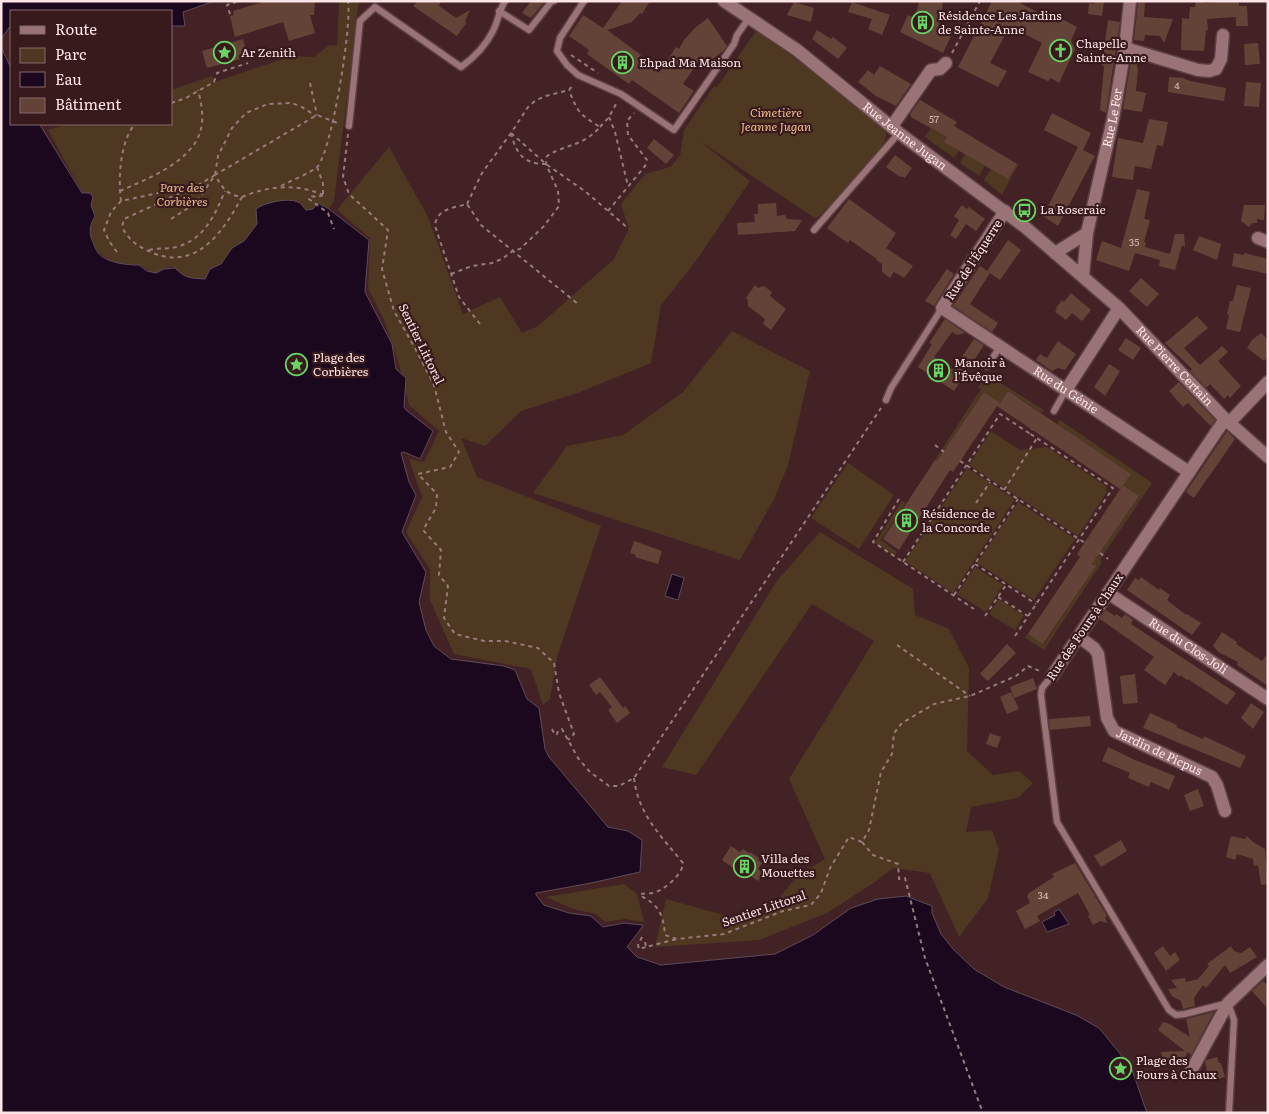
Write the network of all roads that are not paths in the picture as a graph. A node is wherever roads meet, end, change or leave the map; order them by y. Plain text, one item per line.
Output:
1 (506, 1) edge
2 (554, 1) edge
3 (584, 1) edge
4 (724, 1) edge
5 (1130, 1) edge
6 (374, 4) edge
7 (499, 11) junction
8 (749, 18) junction
9 (1223, 35) dead end
10 (1125, 48) junction
11 (946, 62) road end
12 (349, 126) road end
13 (896, 129) junction
14 (1005, 211) junction
15 (814, 230) dead end
16 (1087, 232) junction
17 (1055, 253) junction
18 (1083, 276) junction
19 (942, 308) junction
20 (1119, 308) junction
21 (1000, 347) junction
22 (987, 366) dead end
23 (1268, 382) edge
24 (1066, 390) junction
25 (886, 400) road end
26 (1054, 411) dead end
27 (1227, 421) junction
28 (1268, 457) edge
29 (1189, 472) junction
30 (1108, 593) junction
31 (1079, 637) junction
32 (1052, 676) joint
33 (1268, 699) edge
34 (1226, 811) dead end
35 (1268, 965) edge
36 (1228, 1003) junction
37 (1190, 1073) dead end
38 (1229, 1113) edge

1 - 7 lane
2 - 7 lane
3 - 8 lane
4 - 8 street, Rue Jeanne Jugan
5 - 10 street, Rue Le Fer
6 - 7 lane
6 - 12 lane
8 - 13 street, Rue Jeanne Jugan
9 - 10 street
10 - 16 street, Rue Le Fer
11 - 13 street
13 - 14 street, Rue Jeanne Jugan
13 - 15 lane
14 - 17 street, Rue Jeanne Jugan
14 - 19 street, Rue de l'Équerre
16 - 17 street
16 - 18 street, Rue Le Fer
17 - 18 street, Rue Jeanne Jugan
18 - 20 street, Rue Pierre Certain
19 - 21 street, Rue du Génie
19 - 25 lane
20 - 24 street
20 - 27 street, Rue Pierre Certain
21 - 22 lane
21 - 24 street, Rue du Génie
23 - 27 street, Rue des Fours à Chaux
24 - 26 lane
24 - 29 street, Rue du Génie
27 - 28 street, Rue Pierre Certain
27 - 29 street, Rue des Fours à Chaux
29 - 30 street, Rue des Fours à Chaux
30 - 31 street, Rue des Fours à Chaux
30 - 33 street, Rue du Clos-Joli
31 - 32 street, Rue des Fours à Chaux
31 - 34 street, Jardin de Picpus
32 - 36 lane, Rue des Fours à Chaux
35 - 36 street
36 - 37 street
36 - 38 lane

